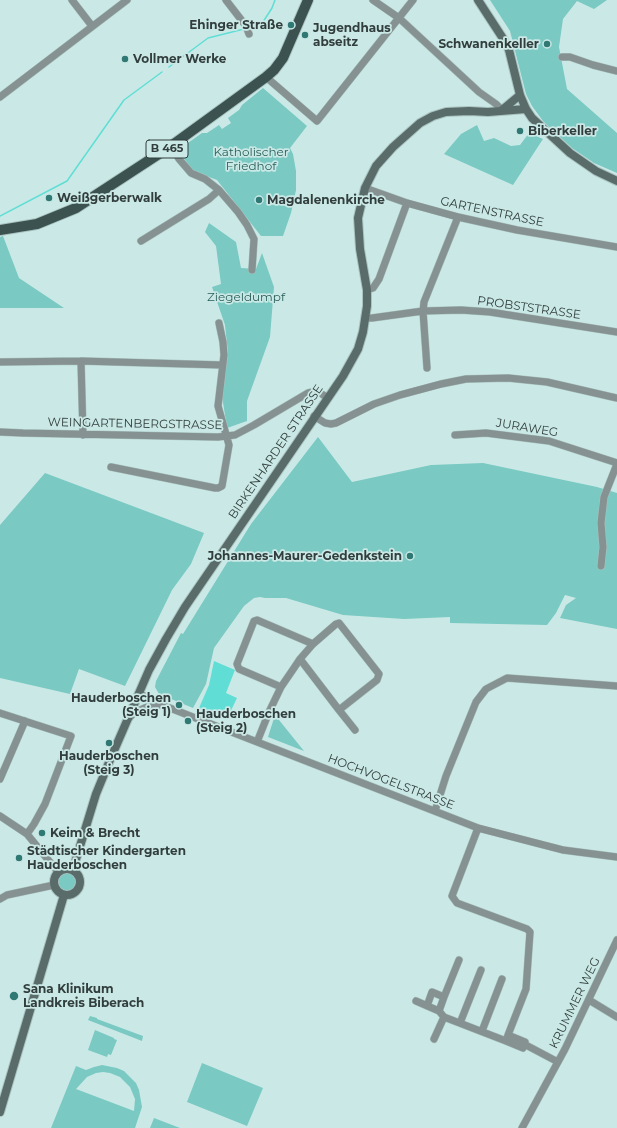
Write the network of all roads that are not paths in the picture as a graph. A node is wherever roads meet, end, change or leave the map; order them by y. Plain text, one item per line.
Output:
1 (72, 0) edge
2 (127, 0) edge
3 (226, 0) edge
4 (308, 0) edge
5 (373, 0) edge
6 (413, 0) edge
7 (478, 0) edge
8 (399, 18) junction
9 (92, 26) junction
10 (249, 34) dead end
11 (562, 56) dead end
12 (617, 71) edge
13 (266, 77) junction
14 (520, 95) junction
15 (0, 97) edge
16 (526, 109) junction
17 (502, 110) junction
18 (171, 146) junction
19 (617, 181) edge
20 (365, 188) junction
21 (219, 190) junction
22 (407, 204) junction
23 (458, 217) junction
24 (0, 230) edge
25 (141, 241) dead end
26 (617, 248) edge
27 (252, 270) dead end
28 (367, 290) junction
29 (423, 311) junction
30 (366, 318) junction
31 (219, 322) dead end
32 (617, 332) edge
33 (81, 361) junction
34 (0, 362) edge
35 (222, 365) junction
36 (427, 368) dead end
37 (328, 398) junction
38 (617, 398) edge
39 (314, 416) junction
40 (0, 432) edge
41 (83, 435) junction
42 (455, 435) dead end
43 (227, 436) junction
44 (112, 467) dead end
45 (616, 467) edge
46 (601, 566) dead end
47 (313, 644) junction
48 (300, 659) junction
49 (617, 686) edge
50 (281, 687) junction
51 (139, 693) junction
52 (163, 705) junction
53 (339, 710) junction
54 (0, 713) edge
55 (128, 720) junction
56 (25, 721) junction
57 (355, 730) dead end
58 (257, 742) junction
59 (0, 779) edge
60 (435, 811) junction
61 (0, 816) edge
62 (478, 828) junction
63 (27, 834) junction
64 (617, 857) edge
65 (73, 869) junction
66 (58, 872) junction
67 (54, 885) junction
68 (64, 895) junction
69 (0, 899) edge
70 (617, 940) edge
71 (459, 960) dead end
72 (481, 970) dead end
73 (502, 979) dead end
74 (444, 997) junction
75 (589, 1000) junction
76 (416, 1001) dead end
77 (427, 1006) junction
78 (441, 1014) junction
79 (617, 1017) edge
80 (460, 1023) junction
81 (482, 1031) junction
82 (507, 1038) junction
83 (434, 1039) dead end
84 (558, 1062) junction
85 (0, 1112) edge
86 (522, 1128) edge

1 - 9 street
2 - 9 street
3 - 10 street
4 - 13 main road, B 465
5 - 8 street
6 - 8 street
7 - 14 main road
8 - 13 street
8 - 17 street
9 - 15 street
11 - 12 street
13 - 18 main road, B 465
14 - 16 main road
14 - 17 main road
16 - 17 main road, BIRKENHARDER STRASSE
16 - 19 main road
17 - 20 main road, BIRKENHARDER STRASSE
18 - 21 street
18 - 24 main road, B 465
20 - 22 street, GARTENSTRASSE
20 - 28 main road, BIRKENHARDER STRASSE
21 - 25 street
21 - 27 street
22 - 23 street, GARTENSTRASSE
22 - 28 street
23 - 26 street, GARTENSTRASSE
23 - 29 street
28 - 30 main road, BIRKENHARDER STRASSE
29 - 30 street, PROBSTSTRASSE
29 - 32 street, PROBSTSTRASSE
29 - 36 street
30 - 37 main road, BIRKENHARDER STRASSE
31 - 35 street
33 - 34 street
33 - 35 street
33 - 41 street
35 - 43 street
37 - 39 main road, BIRKENHARDER STRASSE
37 - 43 street, WEINGARTENBERGSTRASSE
38 - 39 street
39 - 51 main road, BIRKENHARDER STRASSE
40 - 41 street, WEINGARTENBERGSTRASSE
41 - 43 street, WEINGARTENBERGSTRASSE
42 - 45 street, JURAWEG
43 - 44 street
45 - 46 street
47 - 48 street
47 - 50 street
47 - 53 street
48 - 50 street
48 - 53 street
49 - 60 street
50 - 58 street
51 - 52 street, HOCHVOGELSTRASSE
51 - 55 main road, BIRKENHARDER STRASSE
52 - 55 street
52 - 58 street, HOCHVOGELSTRASSE
53 - 57 street
54 - 56 street
55 - 65 main road, BIRKENHARDER STRASSE
56 - 59 street
56 - 63 street
58 - 60 street, HOCHVOGELSTRASSE
60 - 62 street, HOCHVOGELSTRASSE
61 - 63 street
62 - 64 street, HOCHVOGELSTRASSE
62 - 82 street
63 - 66 street
65 - 66 main road
65 - 68 main road
66 - 67 main road
67 - 68 main road
67 - 69 street
68 - 85 main road
70 - 75 street, KRUMMER WEG
71 - 74 street
72 - 80 street
73 - 81 street
74 - 77 street
74 - 78 street
75 - 79 street
75 - 84 street, KRUMMER WEG
76 - 77 street
77 - 78 street
78 - 80 street
78 - 83 street
80 - 81 street
81 - 82 street
82 - 84 street
84 - 86 street, KRUMMER WEG

